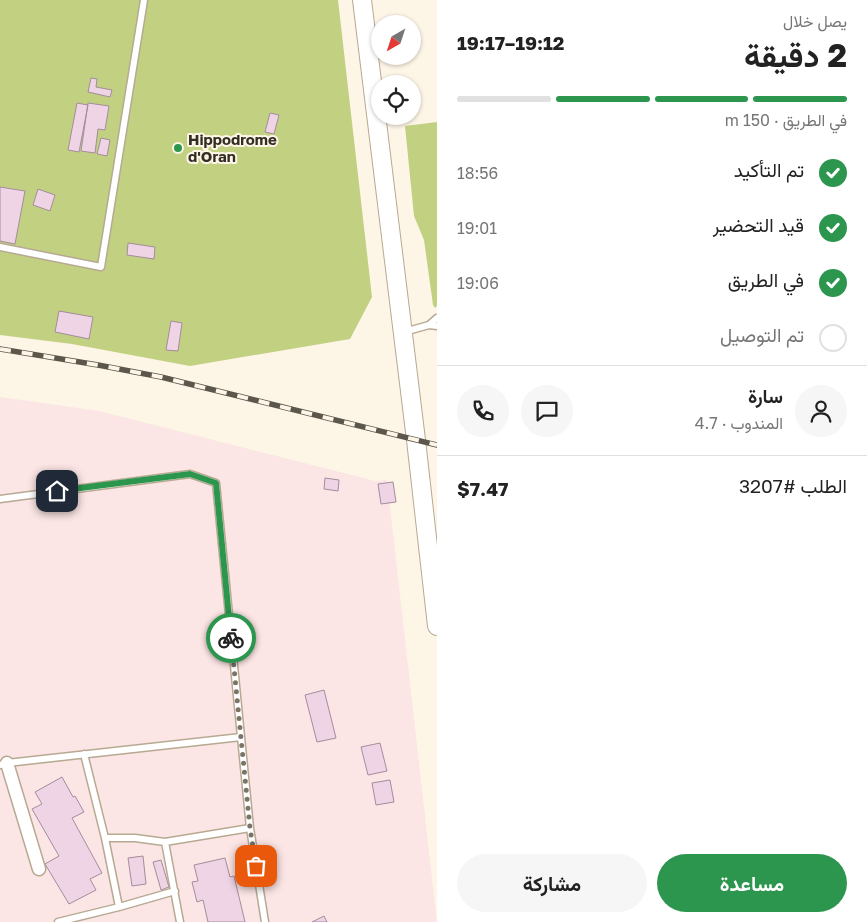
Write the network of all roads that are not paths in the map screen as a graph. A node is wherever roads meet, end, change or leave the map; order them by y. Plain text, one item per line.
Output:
1 (144, 0) edge
2 (362, 0) edge
3 (0, 247) edge
4 (437, 318) edge
5 (429, 325) junction
6 (437, 326) edge
7 (403, 332) junction
8 (0, 498) edge
9 (437, 626) edge
10 (241, 737) junction
11 (84, 754) junction
12 (4, 764) edge
13 (250, 828) junction
14 (104, 838) junction
15 (165, 842) junction
16 (39, 869) dead end
17 (175, 891) junction
18 (119, 907) junction
19 (58, 922) edge
20 (180, 922) edge
21 (265, 922) edge

1 - 3 lane
2 - 7 main road
4 - 5 lane
5 - 6 lane
5 - 7 lane
7 - 9 main road
8 - 10 lane
10 - 11 lane
10 - 13 lane
11 - 12 lane
11 - 14 lane
12 - 16 street
13 - 15 lane
13 - 21 lane
14 - 15 lane
14 - 18 lane
15 - 17 lane
17 - 18 lane
17 - 20 lane
18 - 19 lane

